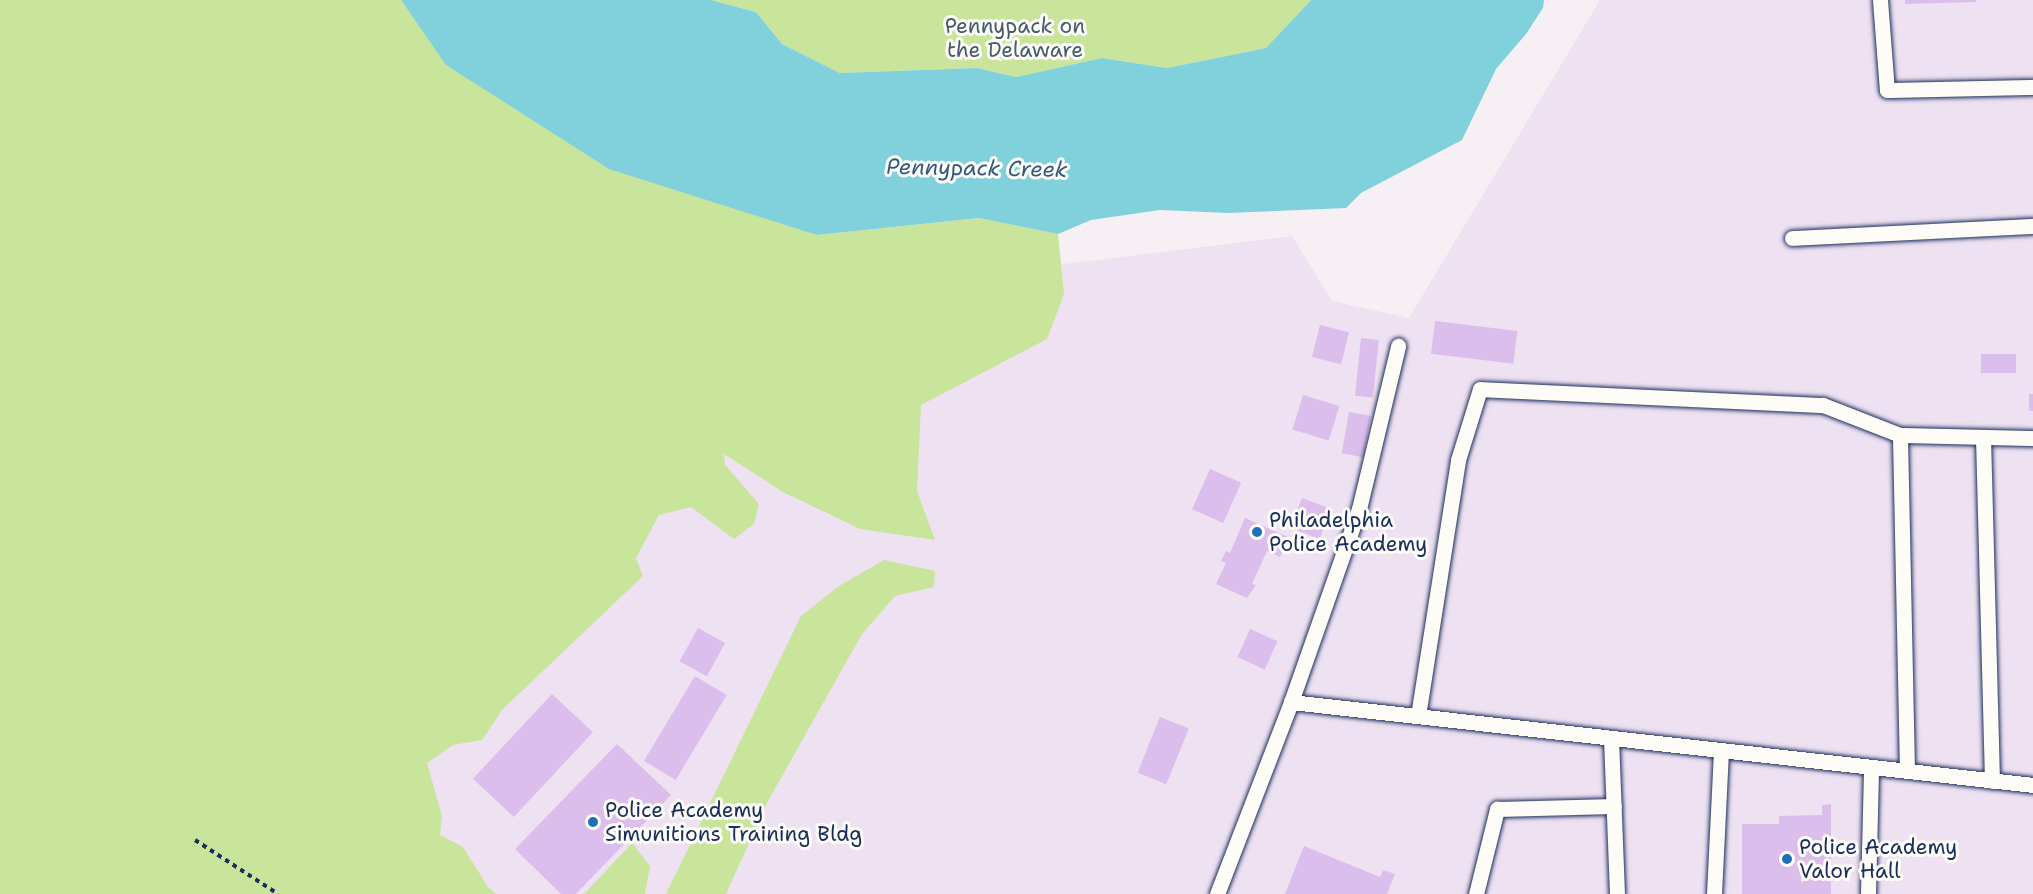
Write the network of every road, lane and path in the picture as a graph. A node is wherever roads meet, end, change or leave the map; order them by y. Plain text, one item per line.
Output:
1 (1880, 0) edge
2 (2033, 87) edge
3 (2033, 226) edge
4 (1792, 238) dead end
5 (1398, 346) dead end
6 (1900, 435) junction
7 (1983, 437) junction
8 (2033, 438) edge
9 (1291, 702) junction
10 (1418, 716) junction
11 (1611, 738) junction
12 (1720, 750) junction
13 (1871, 767) junction
14 (1906, 771) junction
15 (1992, 780) junction
16 (2033, 785) edge
17 (1614, 806) junction
18 (195, 840) dead end
19 (278, 894) edge
20 (1217, 894) edge
21 (1476, 894) edge
22 (1617, 894) edge
23 (1714, 894) edge
24 (1868, 894) edge

1 - 2 lane
3 - 4 lane
5 - 9 lane
6 - 7 lane
6 - 10 lane
6 - 14 lane
7 - 8 lane
7 - 15 lane
9 - 10 lane
9 - 20 lane
10 - 11 lane
11 - 12 lane
11 - 17 lane
12 - 13 lane
12 - 23 lane
13 - 14 lane
13 - 24 lane
14 - 15 lane
15 - 16 lane
17 - 21 lane
17 - 22 lane
18 - 19 path

